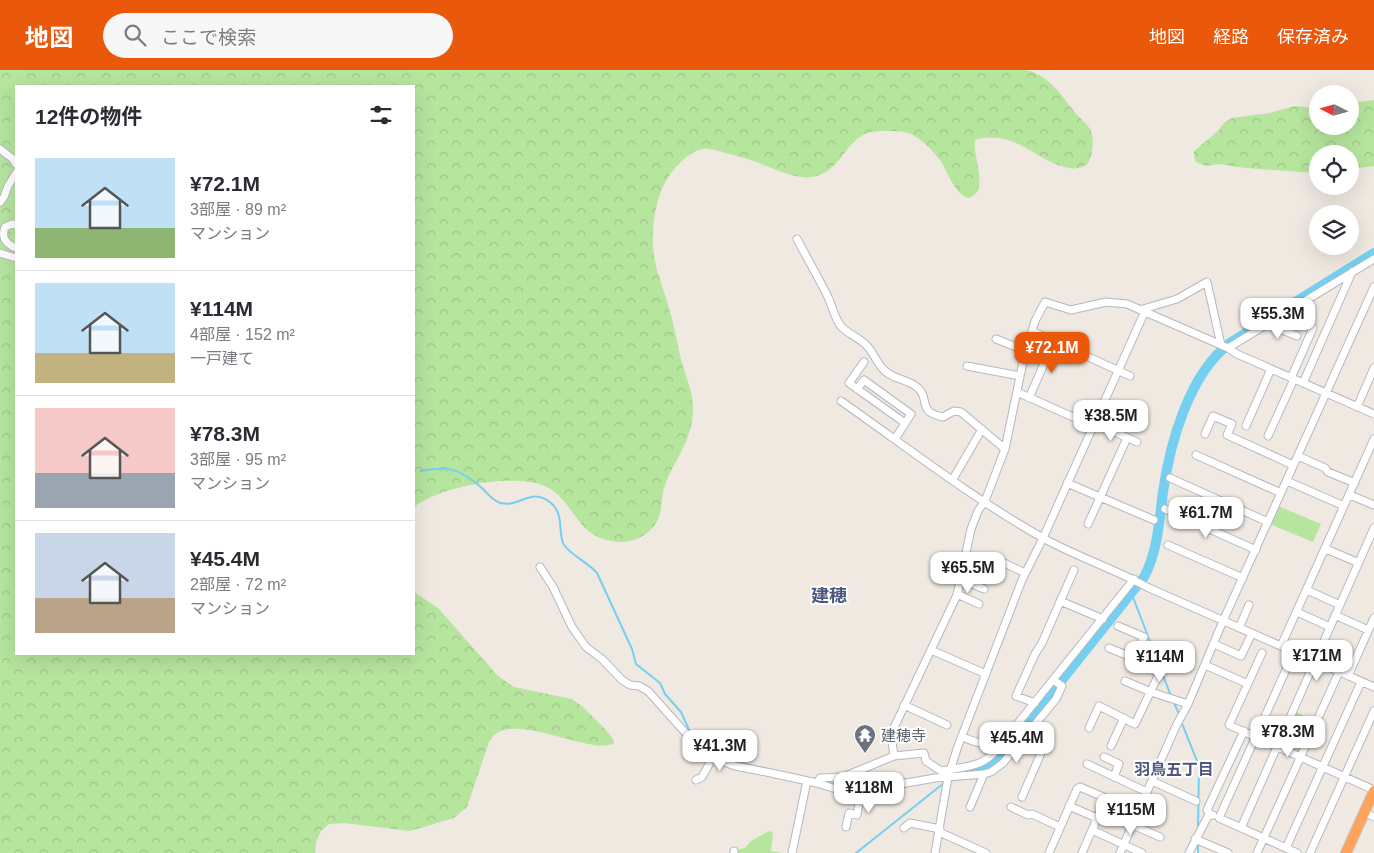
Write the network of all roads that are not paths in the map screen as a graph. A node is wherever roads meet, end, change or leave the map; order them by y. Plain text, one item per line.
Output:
1 (0, 149) edge
2 (15, 162) edge
3 (15, 175) edge
4 (0, 202) edge
5 (15, 225) edge
6 (797, 239) dead end
7 (15, 248) edge
8 (0, 253) edge
9 (15, 258) edge
10 (1374, 259) edge
11 (1352, 272) junction
12 (1374, 287) edge
13 (1371, 300) edge
14 (1142, 309) junction
15 (1268, 324) junction
16 (1312, 328) dead end
17 (1032, 331) junction
18 (1296, 336) dead end
19 (996, 339) dead end
20 (1054, 341) junction
21 (1224, 347) junction
22 (1026, 351) junction
23 (864, 362) dead end
24 (967, 366) dead end
25 (1374, 368) edge
26 (1271, 369) junction
27 (1118, 370) junction
28 (1020, 376) junction
29 (1130, 376) dead end
30 (1292, 379) junction
31 (1302, 383) junction
32 (857, 389) junction
33 (1017, 392) junction
34 (1326, 393) junction
35 (1029, 398) junction
36 (841, 402) dead end
37 (1356, 407) junction
38 (1374, 414) edge
39 (905, 423) junction
40 (1094, 425) junction
41 (1246, 426) dead end
42 (982, 429) junction
43 (1205, 434) dead end
44 (1268, 436) dead end
45 (894, 438) junction
46 (1127, 438) junction
47 (1374, 438) edge
48 (1136, 442) dead end
49 (1004, 449) junction
50 (1196, 455) dead end
51 (1298, 456) junction
52 (1294, 465) junction
53 (1170, 478) dead end
54 (952, 479) junction
55 (1287, 481) junction
56 (1068, 483) junction
57 (1355, 483) junction
58 (1281, 493) junction
59 (1350, 495) junction
60 (1101, 498) junction
61 (985, 501) junction
62 (1374, 505) edge
63 (1344, 506) junction
64 (1164, 509) dead end
65 (1154, 520) dead end
66 (1268, 522) junction
67 (1088, 524) dead end
68 (1374, 528) edge
69 (1043, 538) junction
70 (1168, 545) dead end
71 (1326, 548) junction
72 (1256, 550) junction
73 (965, 554) junction
74 (998, 560) dead end
75 (982, 562) dead end
76 (1358, 564) junction
77 (540, 567) dead end
78 (1074, 570) dead end
79 (1025, 572) junction
80 (1243, 578) junction
81 (961, 579) junction
82 (1134, 579) junction
83 (984, 589) dead end
84 (1307, 590) junction
85 (957, 594) junction
86 (1060, 601) junction
87 (979, 604) dead end
88 (1249, 605) dead end
89 (1340, 606) junction
90 (1297, 612) junction
91 (1335, 615) junction
92 (1374, 618) edge
93 (1102, 619) junction
94 (1224, 621) junction
95 (1118, 626) dead end
96 (1330, 627) junction
97 (1239, 628) junction
98 (1368, 630) junction
99 (1252, 633) junction
100 (1214, 644) junction
101 (1281, 646) junction
102 (1109, 648) dead end
103 (931, 650) junction
104 (1262, 652) dead end
105 (1294, 652) junction
106 (1133, 658) junction
107 (1315, 661) junction
108 (1204, 665) junction
109 (1339, 672) junction
110 (986, 674) junction
111 (1348, 676) junction
112 (1053, 680) junction
113 (1125, 680) dead end
114 (1362, 682) junction
115 (1248, 684) junction
116 (1374, 687) edge
117 (1150, 692) junction
118 (1035, 703) junction
119 (1188, 704) junction
120 (904, 705) junction
121 (1374, 710) edge
122 (1124, 718) junction
123 (946, 725) dead end
124 (1089, 728) dead end
125 (1031, 729) junction
126 (1244, 731) junction
127 (962, 737) junction
128 (1255, 737) junction
129 (1002, 743) junction
130 (1111, 746) dead end
131 (1278, 747) junction
132 (894, 756) junction
133 (713, 757) junction
134 (1104, 757) dead end
135 (1301, 757) junction
136 (1087, 764) dead end
137 (1323, 767) junction
138 (951, 769) junction
139 (984, 774) junction
140 (948, 777) junction
141 (1114, 777) junction
142 (1345, 777) junction
143 (696, 780) dead end
144 (807, 781) junction
145 (1152, 781) junction
146 (817, 783) junction
147 (1374, 790) edge
148 (861, 791) junction
149 (1147, 792) junction
150 (1022, 797) dead end
151 (1106, 798) junction
152 (1196, 801) dead end
153 (1069, 806) junction
154 (970, 807) dead end
155 (1011, 807) dead end
156 (1138, 812) junction
157 (1369, 814) edge
158 (1110, 815) dead end
159 (1211, 815) junction
160 (1097, 818) junction
161 (1219, 818) junction
162 (1132, 824) junction
163 (846, 827) dead end
164 (1060, 827) junction
165 (904, 828) dead end
166 (1241, 828) junction
167 (1092, 830) junction
168 (939, 831) junction
169 (1160, 837) dead end
170 (1264, 838) junction
171 (1195, 839) junction
172 (1123, 845) junction
173 (1286, 848) junction
174 (792, 853) edge
175 (935, 853) edge
176 (986, 853) edge
177 (1049, 853) edge
178 (1082, 853) edge
179 (1120, 853) edge
180 (1142, 853) edge
181 (1189, 853) edge
182 (1228, 853) edge
183 (1257, 853) edge
184 (1296, 853) edge
185 (1310, 853) edge
186 (1346, 853) edge

1 - 2 street
3 - 4 street
5 - 7 street
6 - 42 street
8 - 9 street
10 - 11 street
11 - 15 street
11 - 31 street
12 - 13 street
13 - 34 street
14 - 17 street
14 - 21 street
14 - 21 street
14 - 27 street
15 - 18 street
15 - 21 street
16 - 30 street
17 - 20 street
17 - 22 street
19 - 22 street
20 - 27 street
20 - 35 street
21 - 26 street
22 - 28 street
23 - 32 street
24 - 28 street
25 - 37 street
26 - 30 street
26 - 41 street
27 - 29 street
27 - 40 street
28 - 33 street
30 - 31 street
30 - 44 street
31 - 34 street
32 - 39 street
32 - 39 street
33 - 35 street
33 - 49 street
34 - 37 street
34 - 51 street
35 - 40 street
36 - 45 street
37 - 38 street
39 - 45 street
40 - 46 street
40 - 56 street
42 - 49 street
42 - 54 street
43 - 52 street
45 - 54 street
46 - 48 street
46 - 60 street
47 - 57 street
49 - 61 street
50 - 58 street
51 - 52 street
51 - 57 street
52 - 55 street
53 - 66 street
54 - 61 street
55 - 58 street
55 - 63 street
56 - 60 street
56 - 69 street
57 - 59 street
58 - 66 street
59 - 62 street
59 - 63 street
60 - 65 street
60 - 67 street
61 - 69 street
61 - 73 street
63 - 71 street
64 - 72 street
66 - 72 street
68 - 76 street
69 - 79 street
69 - 82 street
70 - 80 street
71 - 76 street
71 - 84 street
72 - 80 street
73 - 75 street
73 - 81 street
74 - 79 street
76 - 89 street
77 - 133 street
78 - 86 street
79 - 110 street
80 - 94 street
81 - 83 street
81 - 85 street
82 - 93 street
82 - 94 street
84 - 89 street
84 - 90 street
85 - 87 street
85 - 103 street
86 - 93 street
86 - 118 street
88 - 97 street
89 - 91 street
90 - 96 street
90 - 101 street
91 - 96 street
91 - 98 street
92 - 98 street
93 - 112 street
94 - 97 street
94 - 100 street
95 - 106 street
96 - 107 street
97 - 99 street
98 - 111 street
99 - 100 street
99 - 101 street
100 - 108 street
101 - 105 street
102 - 106 street
103 - 110 street
103 - 120 street
104 - 115 street
105 - 107 street
105 - 128 street
106 - 117 street
107 - 109 street
107 - 131 street
108 - 115 street
108 - 119 street
109 - 111 street
109 - 135 street
110 - 127 street
111 - 114 street
112 - 118 street
112 - 125 street
113 - 117 street
114 - 116 street
114 - 137 street
115 - 126 street
117 - 119 street
117 - 122 street
118 - 129 street
119 - 145 street
120 - 123 street
120 - 132 street
121 - 142 street
122 - 124 street
122 - 130 street
125 - 139 street
125 - 150 street
126 - 128 street
126 - 159 street
127 - 129 street
127 - 138 street
128 - 131 street
128 - 161 street
129 - 138 street
131 - 135 street
131 - 166 street
132 - 138 street
132 - 146 street
133 - 143 street
133 - 144 street
134 - 141 street
135 - 137 street
135 - 170 street
136 - 141 street
137 - 142 street
137 - 173 street
138 - 140 street
139 - 140 street
139 - 154 street
140 - 148 street
140 - 168 street
141 - 149 street
142 - 147 street
142 - 185 street
144 - 146 street
144 - 174 street
145 - 149 street
145 - 152 street
146 - 148 street
147 - 157 highway
148 - 163 street
149 - 156 street
151 - 153 street
151 - 156 street
151 - 160 street
153 - 160 street
153 - 164 street
155 - 164 street
156 - 162 street
157 - 186 highway
158 - 162 street
159 - 161 street
159 - 171 street
160 - 167 street
161 - 166 street
162 - 169 street
162 - 172 street
164 - 177 street
165 - 168 street
166 - 170 street
167 - 172 street
167 - 178 street
168 - 175 street
168 - 176 street
170 - 173 street
170 - 183 street
171 - 181 street
171 - 182 street
172 - 179 street
172 - 180 street
173 - 184 street

